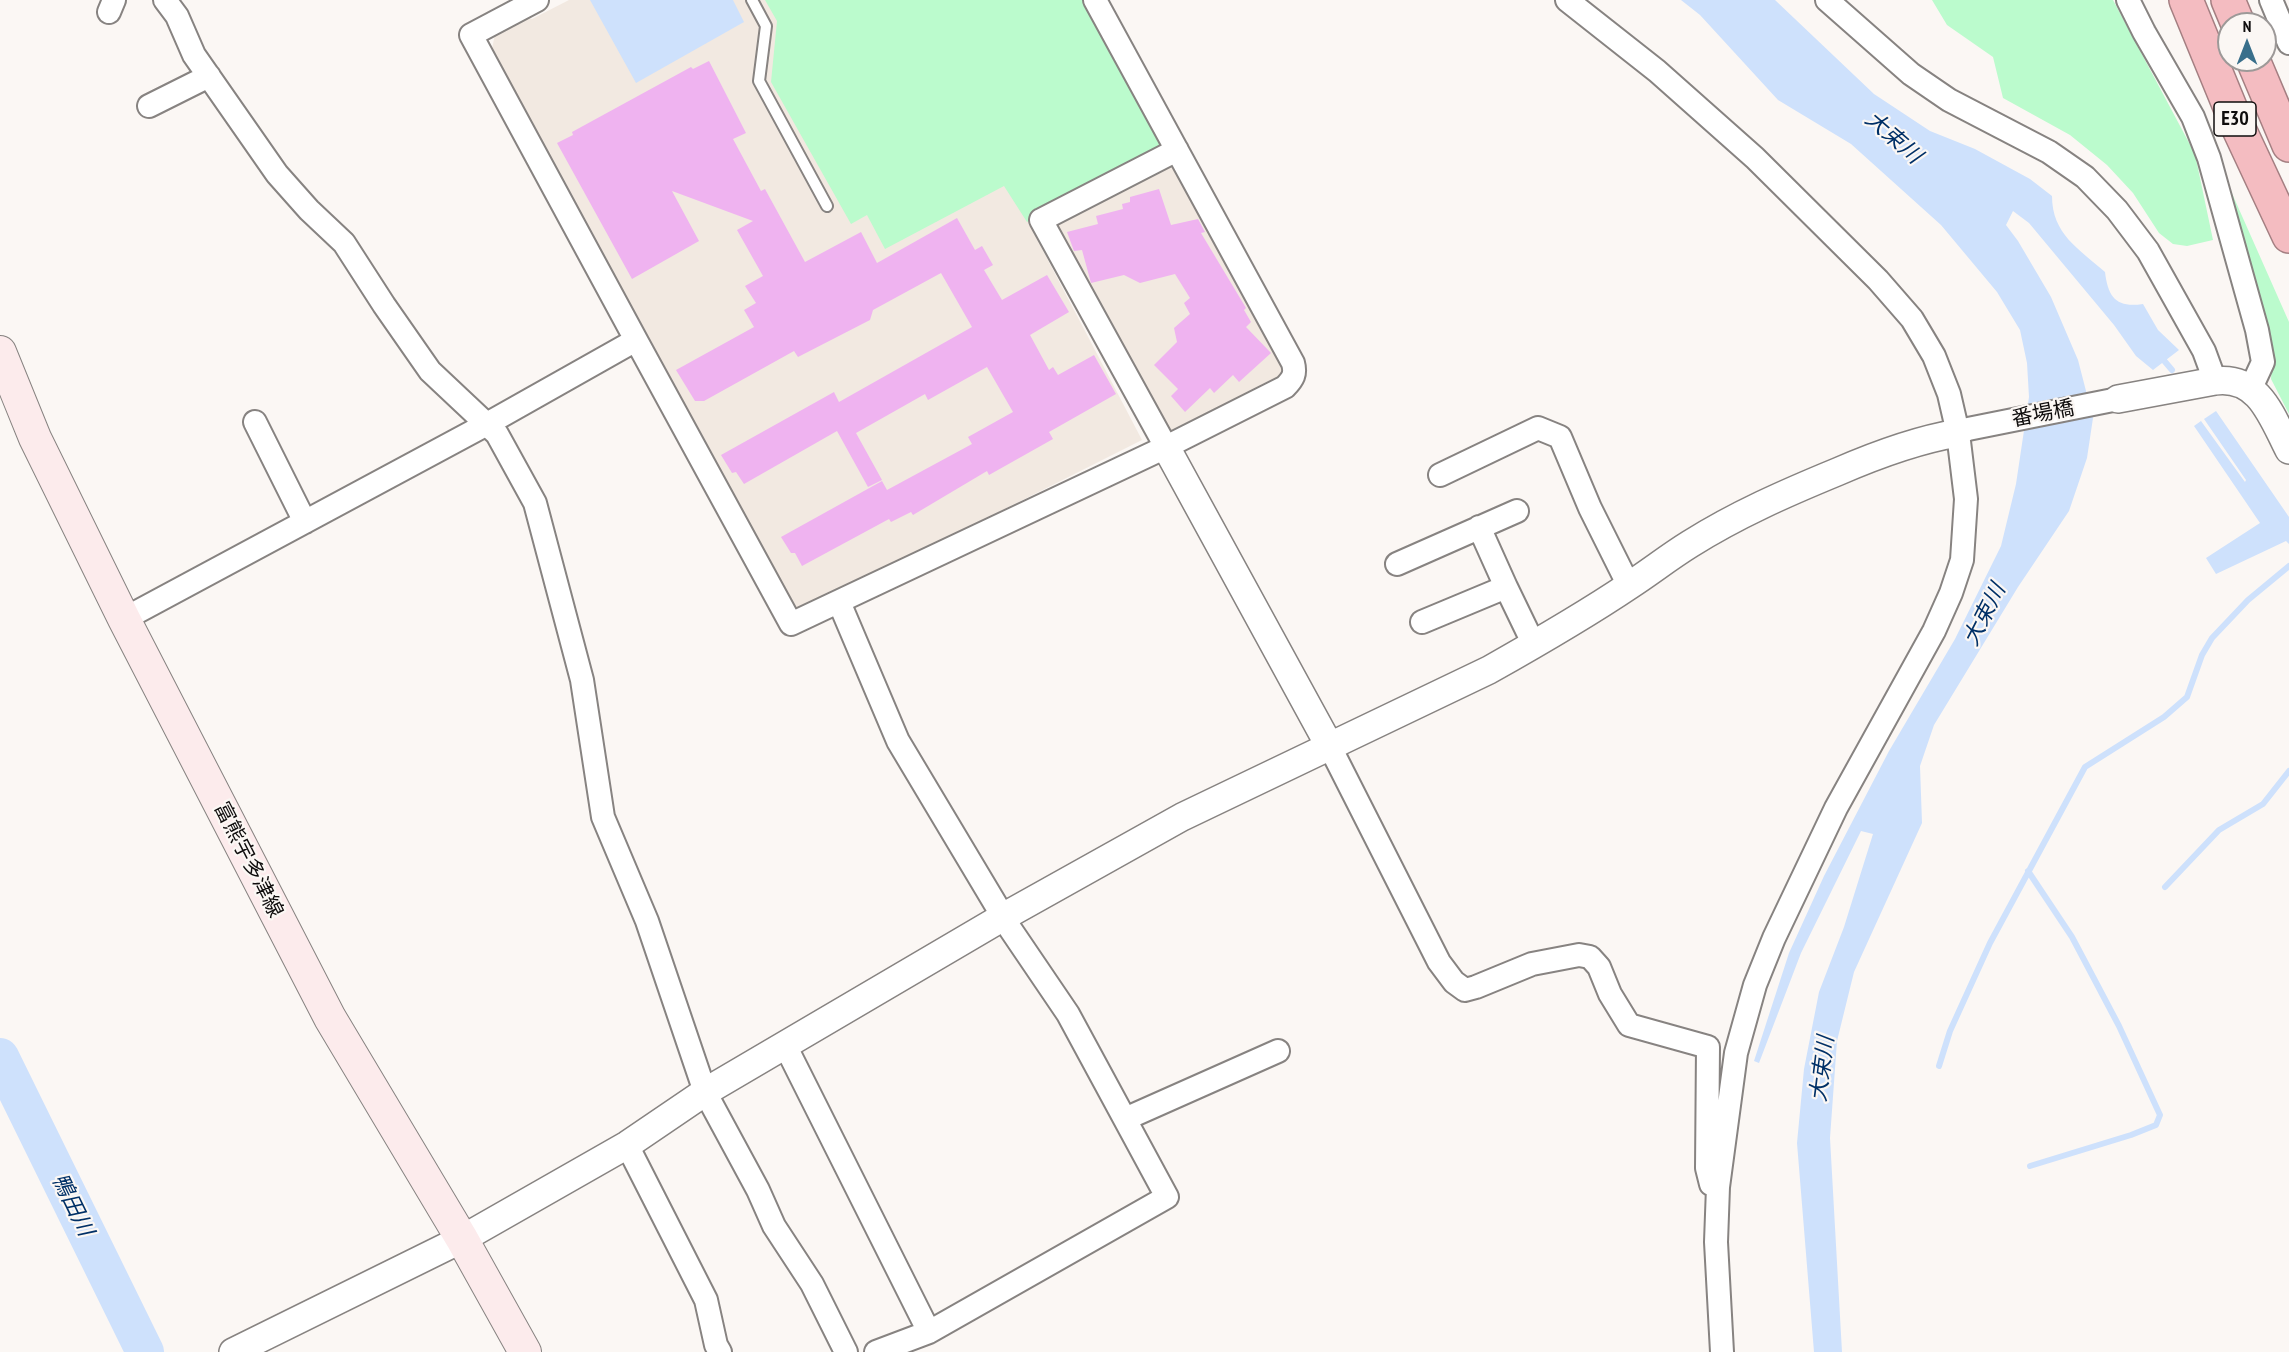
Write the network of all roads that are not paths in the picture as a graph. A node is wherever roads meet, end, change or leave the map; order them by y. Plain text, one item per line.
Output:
1 (165, 0) edge
2 (537, 0) edge
3 (752, 0) edge
4 (1095, 0) edge
5 (1567, 0) edge
6 (1827, 0) edge
7 (2128, 0) edge
8 (2186, 0) edge
9 (2271, 0) edge
10 (2289, 43) edge
11 (2258, 72) edge
12 (208, 75) junction
13 (149, 106) dead end
14 (2289, 145) edge
15 (1178, 150) junction
16 (827, 206) dead end
17 (2289, 236) edge
18 (636, 340) junction
19 (0, 352) edge
20 (2215, 381) junction
21 (2251, 388) junction
22 (2118, 399) joint
23 (255, 422) dead end
24 (487, 424) junction
25 (1963, 431) junction
26 (1166, 447) junction
27 (2289, 450) edge
28 (1440, 475) dead end
29 (1517, 511) dead end
30 (304, 522) junction
31 (1479, 528) junction
32 (1397, 564) dead end
33 (1629, 586) junction
34 (1506, 587) junction
35 (839, 602) junction
36 (124, 619) junction
37 (1422, 622) dead end
38 (1534, 645) junction
39 (1330, 747) junction
40 (1003, 917) junction
41 (784, 1045) junction
42 (1278, 1051) dead end
43 (705, 1092) junction
44 (1125, 1119) junction
45 (627, 1145) junction
46 (1718, 1187) junction
47 (462, 1239) junction
48 (929, 1332) junction
49 (233, 1352) edge
50 (525, 1352) edge
51 (720, 1352) edge
52 (846, 1352) edge
53 (876, 1352) edge
54 (1722, 1352) edge

1 - 12 street
2 - 18 street
3 - 16 lane
4 - 15 street
5 - 25 street
6 - 20 street
7 - 21 street
8 - 17 highway, E30
9 - 10 street
11 - 14 highway, E30
12 - 13 street
12 - 24 street
15 - 26 street
15 - 26 street
18 - 24 street
18 - 35 street
19 - 36 main road, 富熊宇多津線
20 - 21 street
20 - 22 street
21 - 27 street
22 - 25 street, 番場橋
23 - 30 street
24 - 30 street
24 - 43 street
25 - 33 street
25 - 46 street
26 - 35 street
26 - 39 street
28 - 33 street
29 - 31 street
30 - 36 street
31 - 32 street
31 - 34 street
33 - 38 street
34 - 37 street
34 - 38 street
35 - 40 street
36 - 47 main road, 富熊宇多津線
38 - 39 street
39 - 40 street
39 - 46 street
40 - 41 street
40 - 44 street
41 - 43 street
41 - 48 street
42 - 44 street
43 - 45 street
43 - 52 street
44 - 48 street
45 - 47 street
45 - 51 street
46 - 54 street
47 - 49 street
47 - 50 main road, 富熊宇多津線
48 - 53 street

